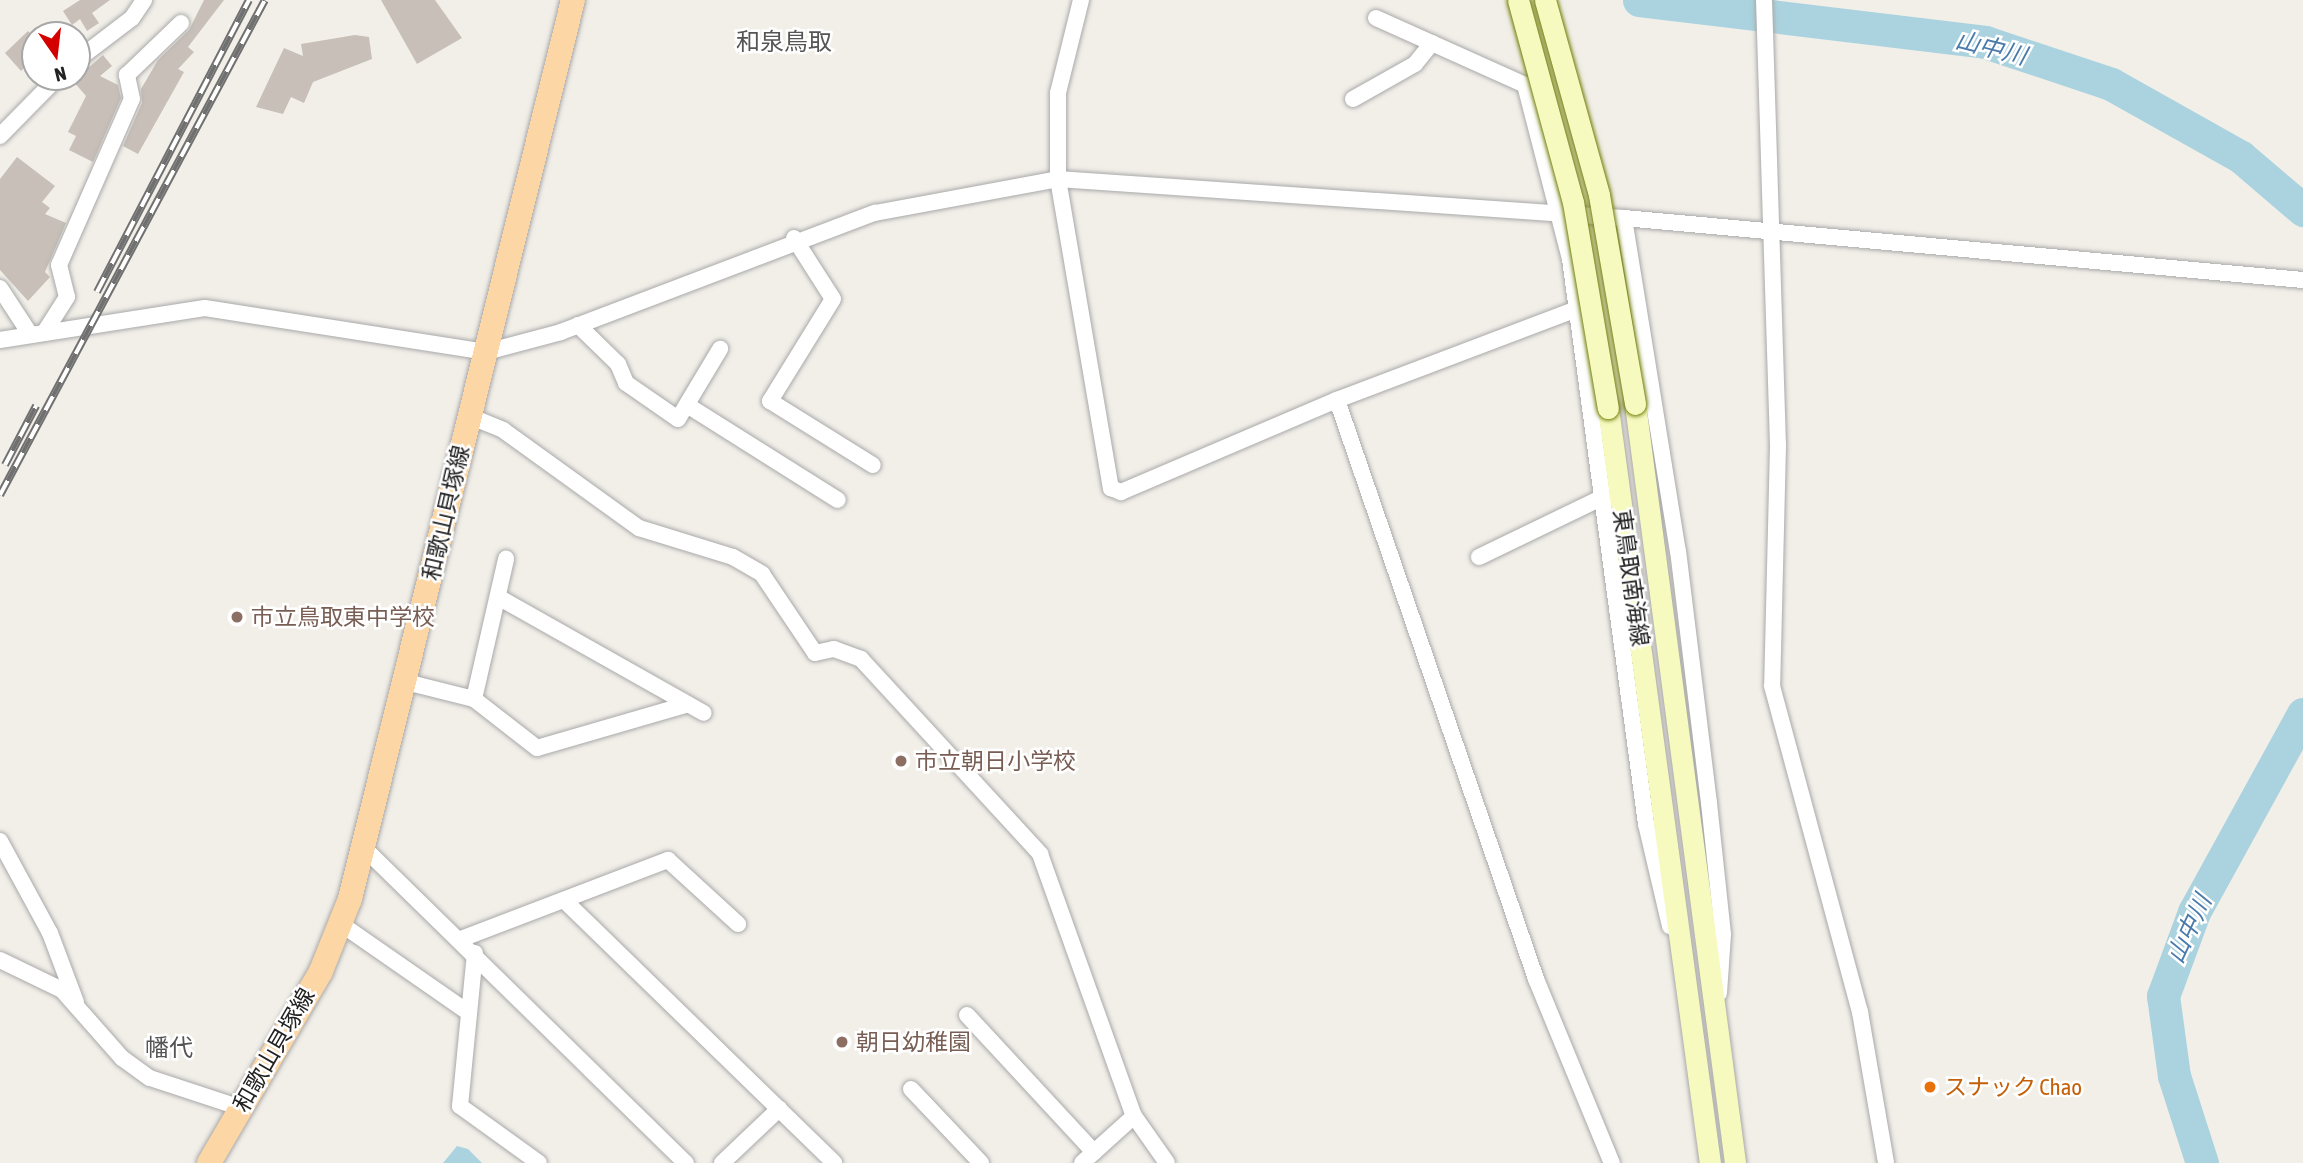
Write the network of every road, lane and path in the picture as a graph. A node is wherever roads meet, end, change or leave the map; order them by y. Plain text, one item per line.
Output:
1 (144, 0) edge
2 (573, 0) edge
3 (1081, 0) edge
4 (1518, 0) edge
5 (1545, 0) edge
6 (1763, 0) edge
7 (1376, 18) dead end
8 (181, 23) dead end
9 (1432, 43) junction
10 (91, 49) edge
11 (44, 91) edge
12 (1353, 99) dead end
13 (0, 136) edge
14 (1058, 179) junction
15 (1561, 215) junction
16 (1624, 218) junction
17 (1770, 233) junction
18 (794, 238) junction
19 (2302, 281) edge
20 (0, 288) edge
21 (1577, 309) junction
22 (578, 325) junction
23 (37, 334) junction
24 (0, 340) edge
25 (720, 349) dead end
26 (486, 352) junction
27 (1337, 400) junction
28 (687, 405) junction
29 (469, 416) junction
30 (873, 465) dead end
31 (1603, 497) junction
32 (838, 500) dead end
33 (1479, 557) dead end
34 (506, 559) dead end
35 (498, 597) junction
36 (406, 682) junction
37 (474, 699) junction
38 (688, 704) junction
39 (704, 713) dead end
40 (0, 841) edge
41 (363, 847) junction
42 (566, 902) junction
43 (341, 924) junction
44 (738, 924) dead end
45 (461, 939) junction
46 (475, 953) junction
47 (0, 960) edge
48 (1687, 989) junction
49 (79, 1010) junction
50 (469, 1013) junction
51 (967, 1015) dead end
52 (1717, 1029) junction
53 (911, 1089) dead end
54 (241, 1108) junction
55 (779, 1109) junction
56 (1134, 1116) junction
57 (1087, 1160) edge
58 (209, 1163) edge
59 (539, 1163) edge
60 (686, 1163) edge
61 (722, 1163) edge
62 (834, 1163) edge
63 (981, 1163) edge
64 (1167, 1163) edge
65 (1612, 1163) edge
66 (1710, 1163) edge
67 (1735, 1163) edge
68 (1886, 1163) edge

1 - 10 street
2 - 26 main road, 和歌山貝塚線
3 - 14 street
4 - 48 main road, 東鳥取南海線, bridge
5 - 52 main road, 東鳥取南海線, bridge
6 - 17 street
7 - 9 street
8 - 23 street
9 - 12 street
9 - 15 street
11 - 13 street
14 - 15 street
14 - 18 street
14 - 27 street
15 - 16 street
15 - 21 street
16 - 17 street
16 - 52 street
17 - 19 street
17 - 68 street
18 - 22 street
18 - 30 street
20 - 23 street
21 - 27 street
21 - 31 street
22 - 26 street
22 - 28 street
23 - 24 street
23 - 26 street
25 - 28 street
26 - 29 main road, 和歌山貝塚線
27 - 65 street
28 - 32 street
29 - 36 main road, 和歌山貝塚線
29 - 56 street
31 - 33 street
31 - 48 street
34 - 35 street
35 - 37 street
35 - 38 street
36 - 37 street
36 - 41 main road, 和歌山貝塚線
37 - 38 street
38 - 39 street
40 - 49 street
41 - 43 main road, 和歌山貝塚線
41 - 45 street
42 - 44 street
42 - 45 street
42 - 55 street
43 - 50 street
43 - 54 main road, 和歌山貝塚線
45 - 46 street
46 - 50 street
46 - 60 street
47 - 49 street
48 - 66 main road, 東鳥取南海線
49 - 54 street
50 - 59 street
51 - 57 street
52 - 67 main road, 東鳥取南海線
53 - 63 street
54 - 58 main road, 和歌山貝塚線
55 - 61 street
55 - 62 street
56 - 57 street
56 - 64 street

